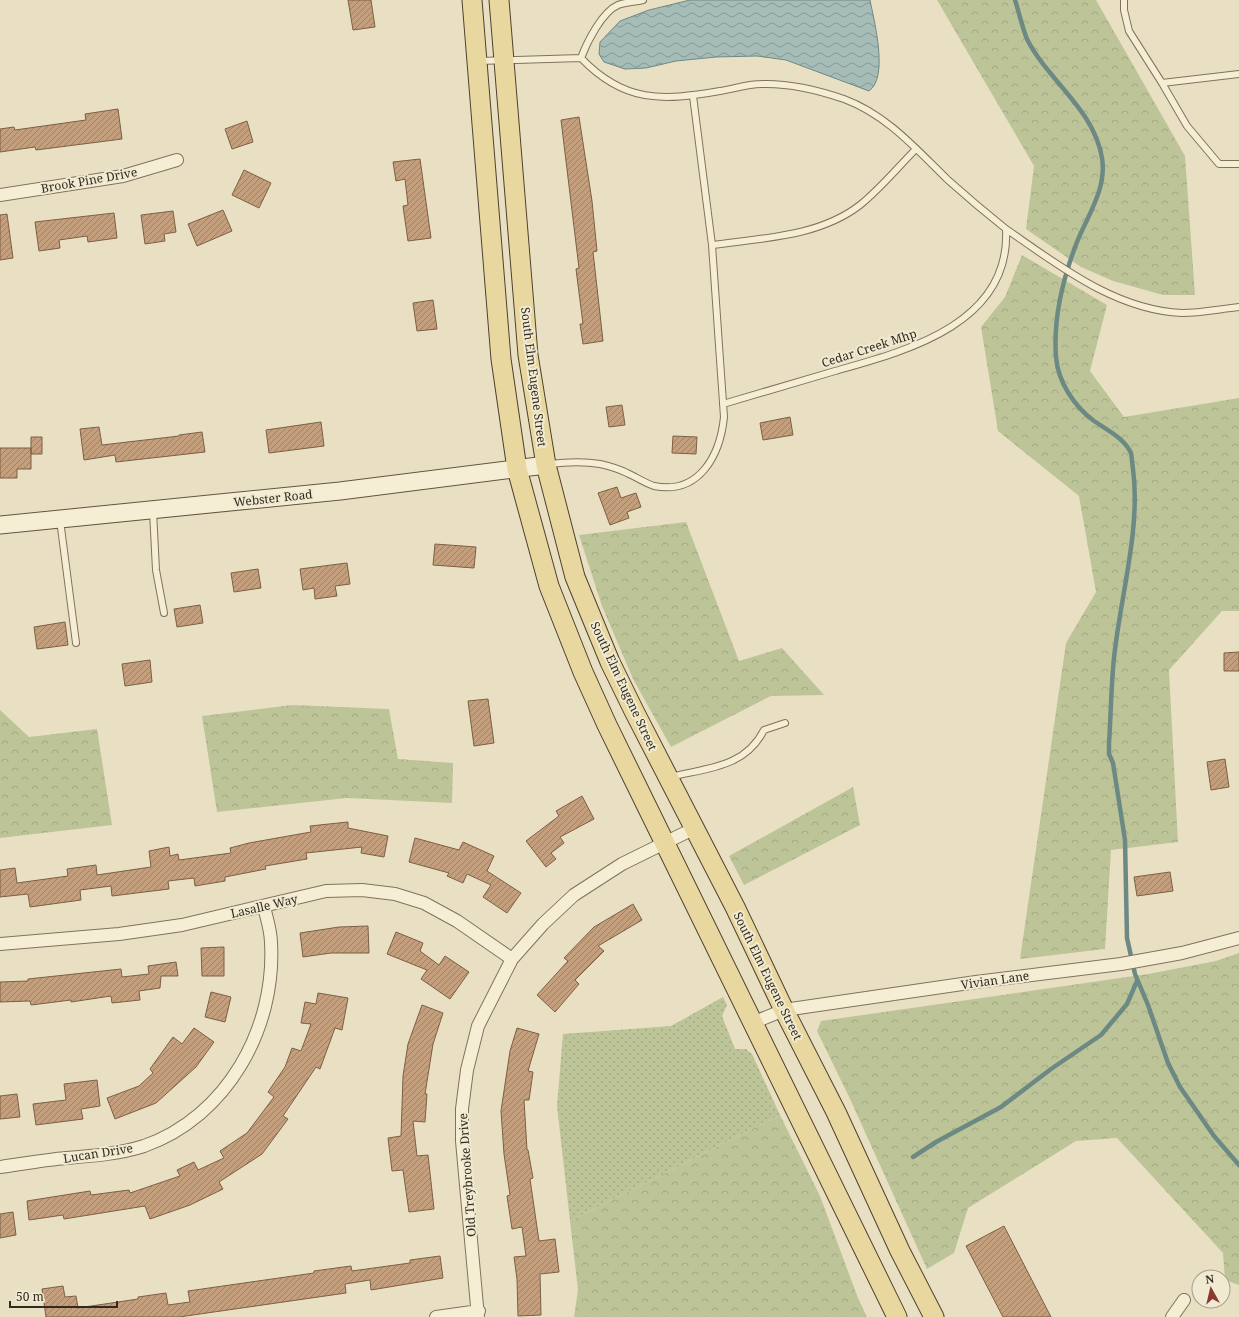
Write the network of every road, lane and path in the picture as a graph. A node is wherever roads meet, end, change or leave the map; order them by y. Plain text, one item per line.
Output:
1 (472, 0) edge
2 (500, 0) edge
3 (643, 0) edge
4 (1124, 0) edge
5 (617, 3) edge
6 (580, 58) junction
7 (505, 59) junction
8 (477, 62) junction
9 (1239, 74) edge
10 (1162, 83) junction
11 (693, 96) junction
12 (916, 149) junction
13 (177, 160) dead end
14 (1239, 164) edge
15 (0, 195) edge
16 (1006, 229) junction
17 (712, 245) junction
18 (1239, 307) edge
19 (723, 404) junction
20 (546, 465) junction
21 (517, 469) junction
22 (153, 509) junction
23 (60, 519) junction
24 (0, 525) edge
25 (164, 613) dead end
26 (76, 643) dead end
27 (785, 723) dead end
28 (668, 777) junction
29 (695, 828) junction
30 (665, 842) junction
31 (264, 907) junction
32 (1239, 938) edge
33 (0, 944) edge
34 (512, 958) junction
35 (784, 1010) junction
36 (752, 1023) junction
37 (0, 1167) edge
38 (1184, 1300) dead end
39 (479, 1314) edge
40 (436, 1317) edge
41 (897, 1317) edge
42 (934, 1317) edge
43 (1172, 1317) edge

1 - 8 main road
2 - 7 main road, South Elm Eugene Street
3 - 5 lane
4 - 10 lane
5 - 6 lane
6 - 7 lane
6 - 11 lane
7 - 8 lane
7 - 20 main road, South Elm Eugene Street
8 - 21 main road
9 - 10 lane
10 - 14 lane
11 - 12 lane
11 - 17 lane
12 - 16 lane
12 - 17 lane
13 - 15 street, Brook Pine Drive
16 - 18 lane
16 - 19 lane, Cedar Creek Mhp
17 - 19 lane
19 - 20 lane
20 - 21 street, Webster Road
20 - 28 main road, South Elm Eugene Street
21 - 22 street, Webster Road
21 - 30 main road
22 - 23 street, Webster Road
22 - 25 lane
23 - 24 street, Webster Road
23 - 26 lane
27 - 28 lane
28 - 29 main road, South Elm Eugene Street
29 - 30 street, Old Treybrooke Drive
29 - 35 main road, South Elm Eugene Street
30 - 34 street, Old Treybrooke Drive
30 - 36 main road
31 - 33 street, Lasalle Way
31 - 34 street, Lasalle Way
31 - 37 street, Lucan Drive
32 - 35 street, Vivian Lane
34 - 39 street, Old Treybrooke Drive
35 - 36 street, Vivian Lane
35 - 42 main road, South Elm Eugene Street
36 - 41 main road
38 - 43 street
39 - 40 street

